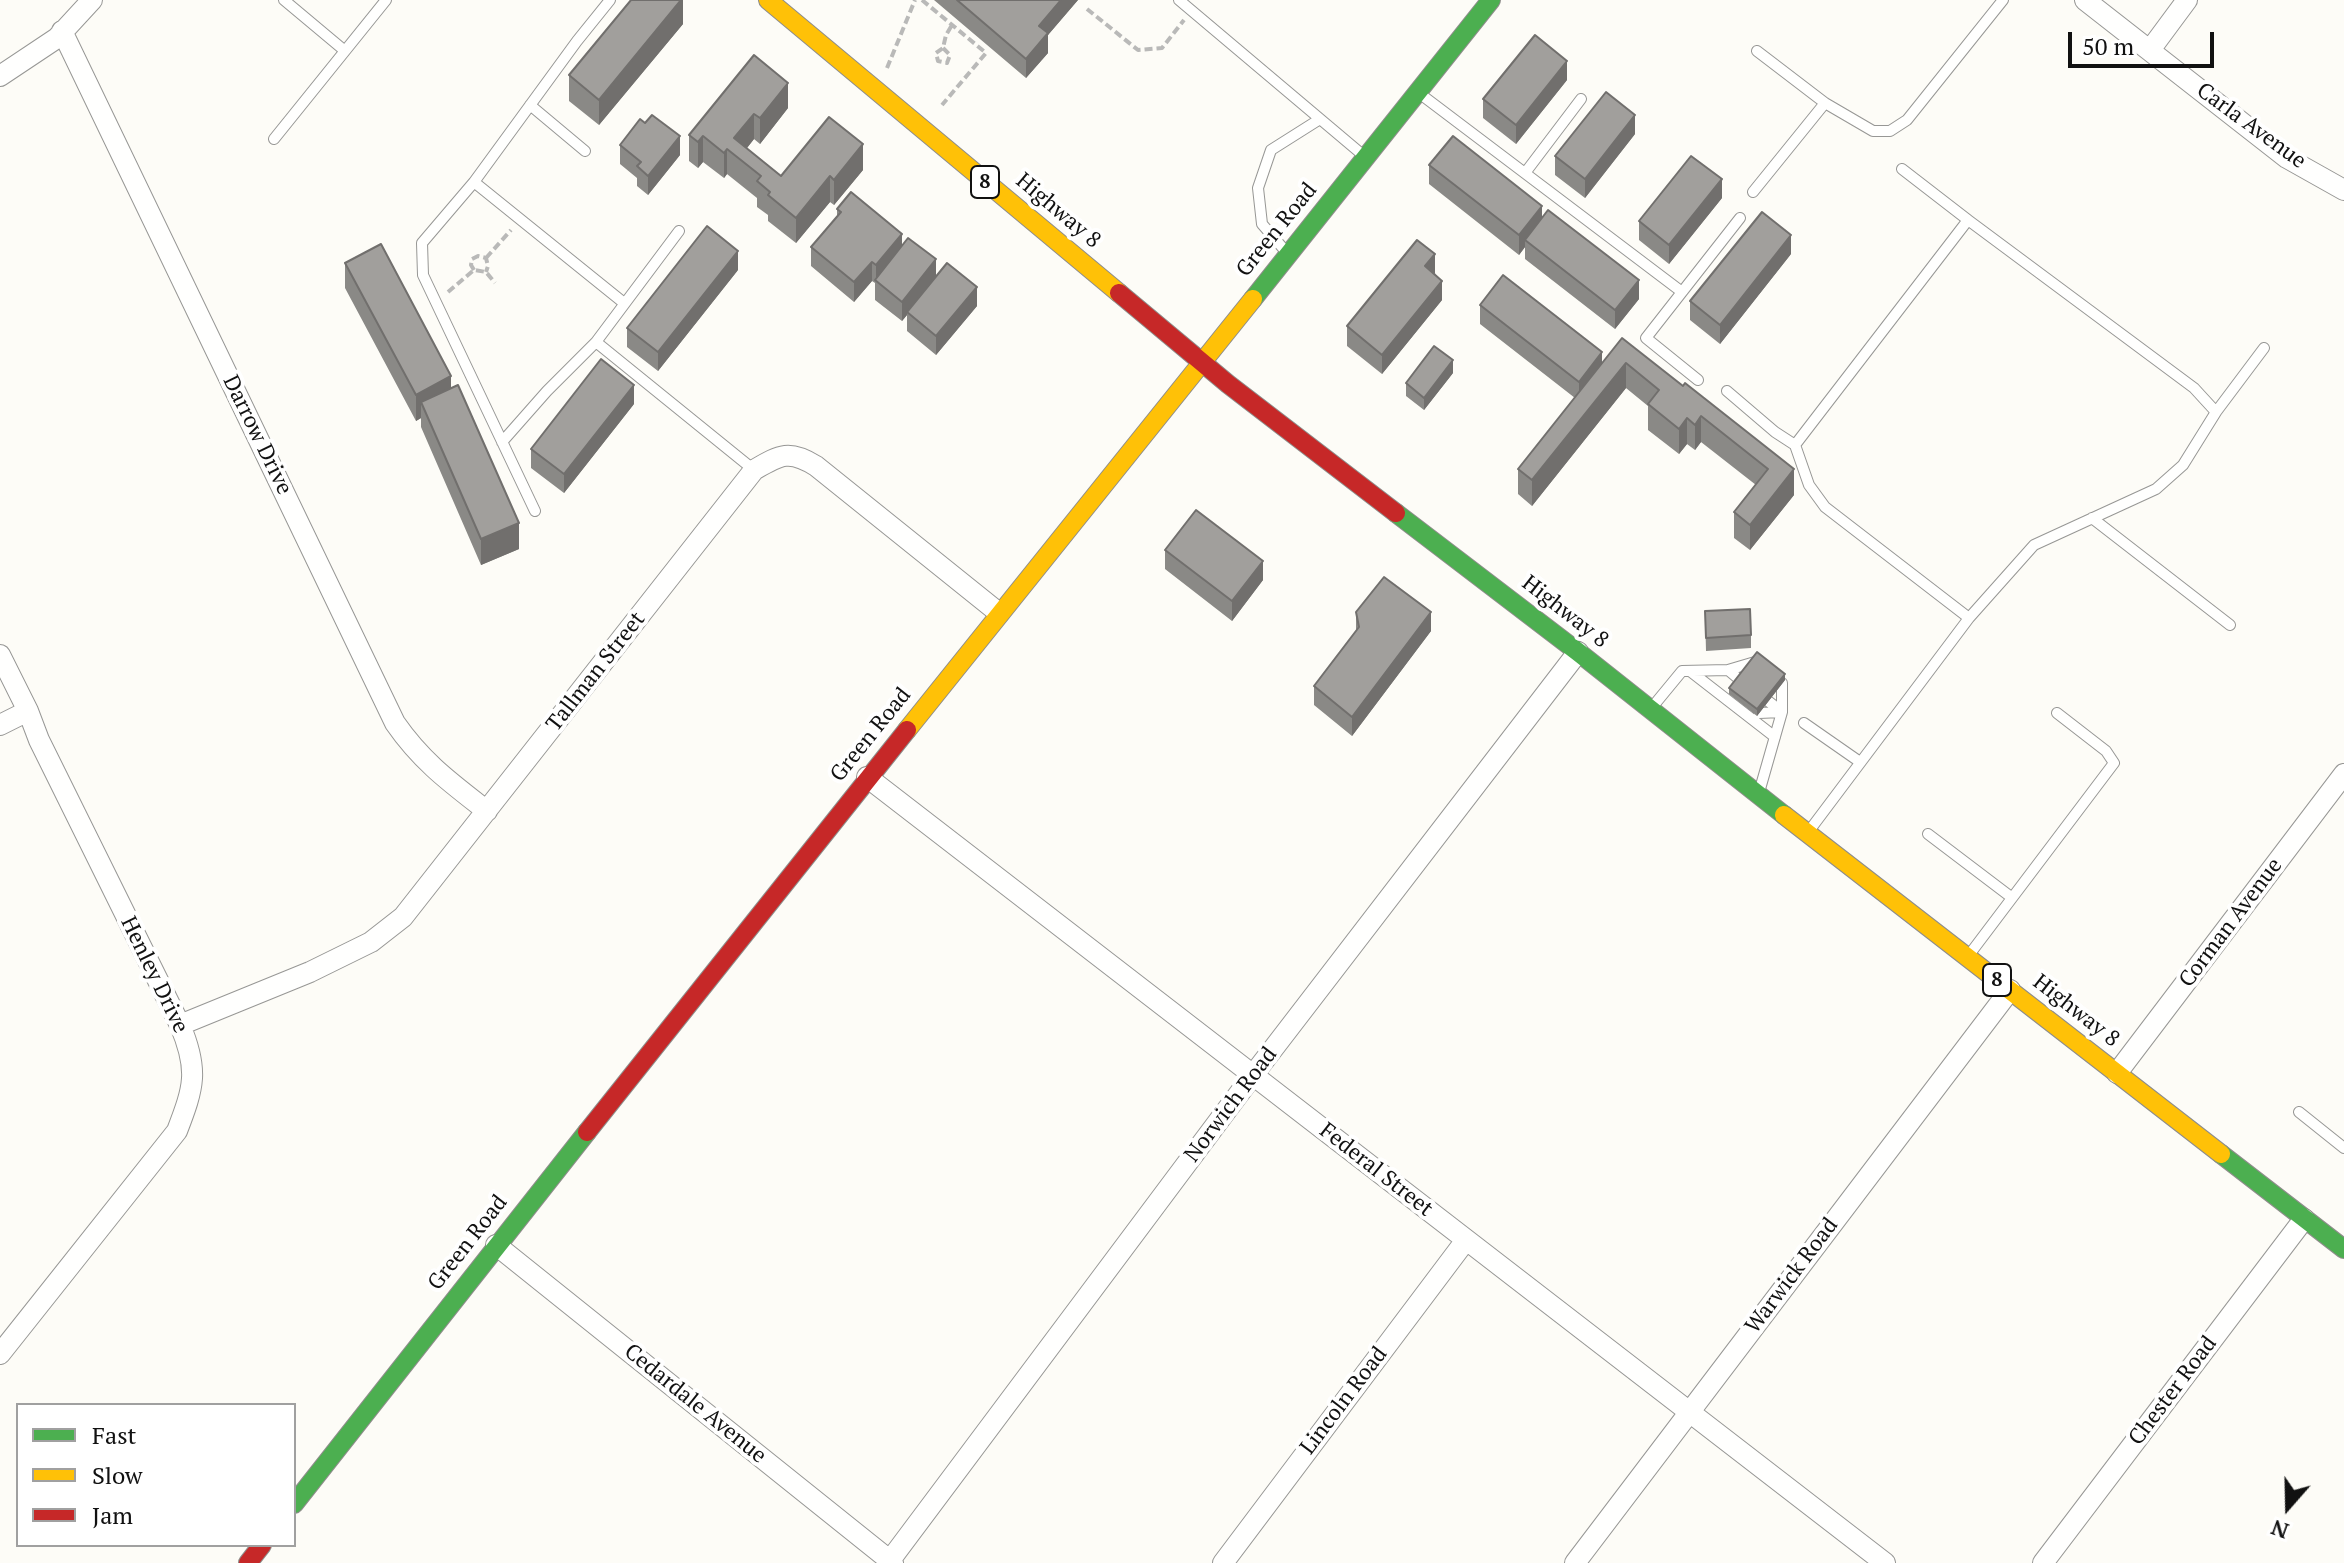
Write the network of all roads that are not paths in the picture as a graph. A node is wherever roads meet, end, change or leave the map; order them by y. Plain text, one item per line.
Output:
1 (92, 0) edge
2 (284, 0) edge
3 (386, 0) edge
4 (610, 0) edge
5 (768, 0) edge
6 (1179, 0) edge
7 (1491, 0) edge
8 (2003, 0) edge
9 (2085, 0) edge
10 (2187, 0) edge
11 (62, 31) junction
12 (2150, 50) junction
13 (345, 51) junction
14 (1757, 51) dead end
15 (0, 76) edge
16 (1418, 92) junction
17 (1581, 99) dead end
18 (1825, 103) junction
19 (530, 105) junction
20 (1320, 119) junction
21 (274, 139) dead end
22 (585, 151) dead end
23 (1365, 157) junction
24 (1902, 169) dead end
25 (1525, 173) junction
26 (474, 182) junction
27 (2344, 190) edge
28 (1753, 192) dead end
29 (1740, 218) dead end
30 (1968, 220) junction
31 (679, 231) dead end
32 (1288, 255) junction
33 (1682, 292) junction
34 (624, 303) junction
35 (596, 342) junction
36 (2264, 348) dead end
37 (1202, 363) junction
38 (1698, 380) dead end
39 (1727, 391) dead end
40 (2216, 412) junction
41 (502, 442) junction
42 (1795, 445) junction
43 (754, 470) junction
44 (535, 511) dead end
45 (2092, 518) junction
46 (999, 613) junction
47 (1969, 618) junction
48 (2230, 625) dead end
49 (1578, 652) junction
50 (0, 655) edge
51 (1755, 662) edge
52 (1728, 670) junction
53 (1690, 671) junction
54 (1738, 683) edge
55 (1782, 683) edge
56 (1651, 709) junction
57 (28, 711) junction
58 (1782, 712) junction
59 (2057, 713) dead end
60 (1804, 723) dead end
61 (0, 725) edge
62 (1775, 737) junction
63 (1860, 762) junction
64 (2344, 774) edge
65 (867, 777) junction
66 (1758, 795) junction
67 (487, 811) junction
68 (1807, 833) junction
69 (1928, 834) dead end
70 (2011, 897) junction
71 (1968, 957) junction
72 (2010, 990) junction
73 (180, 1025) junction
74 (2117, 1073) junction
75 (1253, 1075) junction
76 (2299, 1112) dead end
77 (2344, 1148) edge
78 (2304, 1219) junction
79 (1466, 1240) junction
80 (496, 1245) junction
81 (2344, 1249) edge
82 (0, 1354) edge
83 (1690, 1411) junction
84 (296, 1501) edge
85 (260, 1547) edge
86 (890, 1562) edge
87 (248, 1563) edge
88 (1223, 1563) edge
89 (1575, 1563) edge
90 (1885, 1563) edge
91 (2043, 1563) edge

1 - 11 street
2 - 13 lane
3 - 13 lane
4 - 19 lane
5 - 37 main road, Highway 8 / 8
6 - 20 lane
7 - 16 main road, Green Road
8 - 18 lane
9 - 12 street, Carla Avenue
10 - 12 street
11 - 15 street
11 - 67 street, Darrow Drive
12 - 27 street, Carla Avenue
13 - 21 lane
14 - 18 lane
16 - 23 main road, Green Road
16 - 25 lane
17 - 25 lane
18 - 28 lane
19 - 22 lane
19 - 26 lane
20 - 23 lane
20 - 32 lane
23 - 32 main road, Green Road
24 - 30 lane
25 - 33 lane
26 - 34 lane
26 - 41 lane
29 - 33 lane
30 - 40 lane
30 - 42 lane
31 - 34 lane
32 - 37 main road, Green Road
33 - 38 lane
34 - 35 lane
35 - 41 lane
35 - 43 lane
36 - 40 lane
37 - 46 main road, Green Road
37 - 49 main road, Highway 8 / 8
39 - 42 lane
40 - 45 lane
41 - 44 lane
42 - 47 lane
43 - 46 street
43 - 67 street, Tallman Street
45 - 47 lane
45 - 48 lane
46 - 65 main road, Green Road
47 - 63 lane
49 - 56 main road, Highway 8 / 8
49 - 75 street, Norwich Road
50 - 57 street, Henley Drive
51 - 52 lane
52 - 53 lane
52 - 54 lane
53 - 56 lane
53 - 62 lane
55 - 58 lane
56 - 66 main road, Highway 8 / 8
57 - 61 street
57 - 73 street, Henley Drive
58 - 58 lane
58 - 62 lane
59 - 70 lane
60 - 63 lane
62 - 66 lane
63 - 68 lane
64 - 74 street, Corman Avenue
65 - 75 street, Federal Street
65 - 80 main road, Green Road
66 - 68 main road, Highway 8 / 8
67 - 73 street, Tallman Street
68 - 71 main road, Highway 8 / 8
69 - 70 lane
70 - 71 lane
71 - 72 main road, Highway 8 / 8
72 - 74 main road, Highway 8 / 8
72 - 83 street, Warwick Road
73 - 82 street, Henley Drive
74 - 78 main road, Highway 8 / 8
75 - 79 street, Federal Street
75 - 86 street, Norwich Road
76 - 77 lane
78 - 81 main road, Highway 8 / 8
78 - 91 street, Chester Road
79 - 83 street, Federal Street
79 - 88 street, Lincoln Road
80 - 84 main road, Green Road
80 - 86 street, Cedardale Avenue
83 - 89 street, Warwick Road
83 - 90 street, Federal Street
85 - 87 main road

